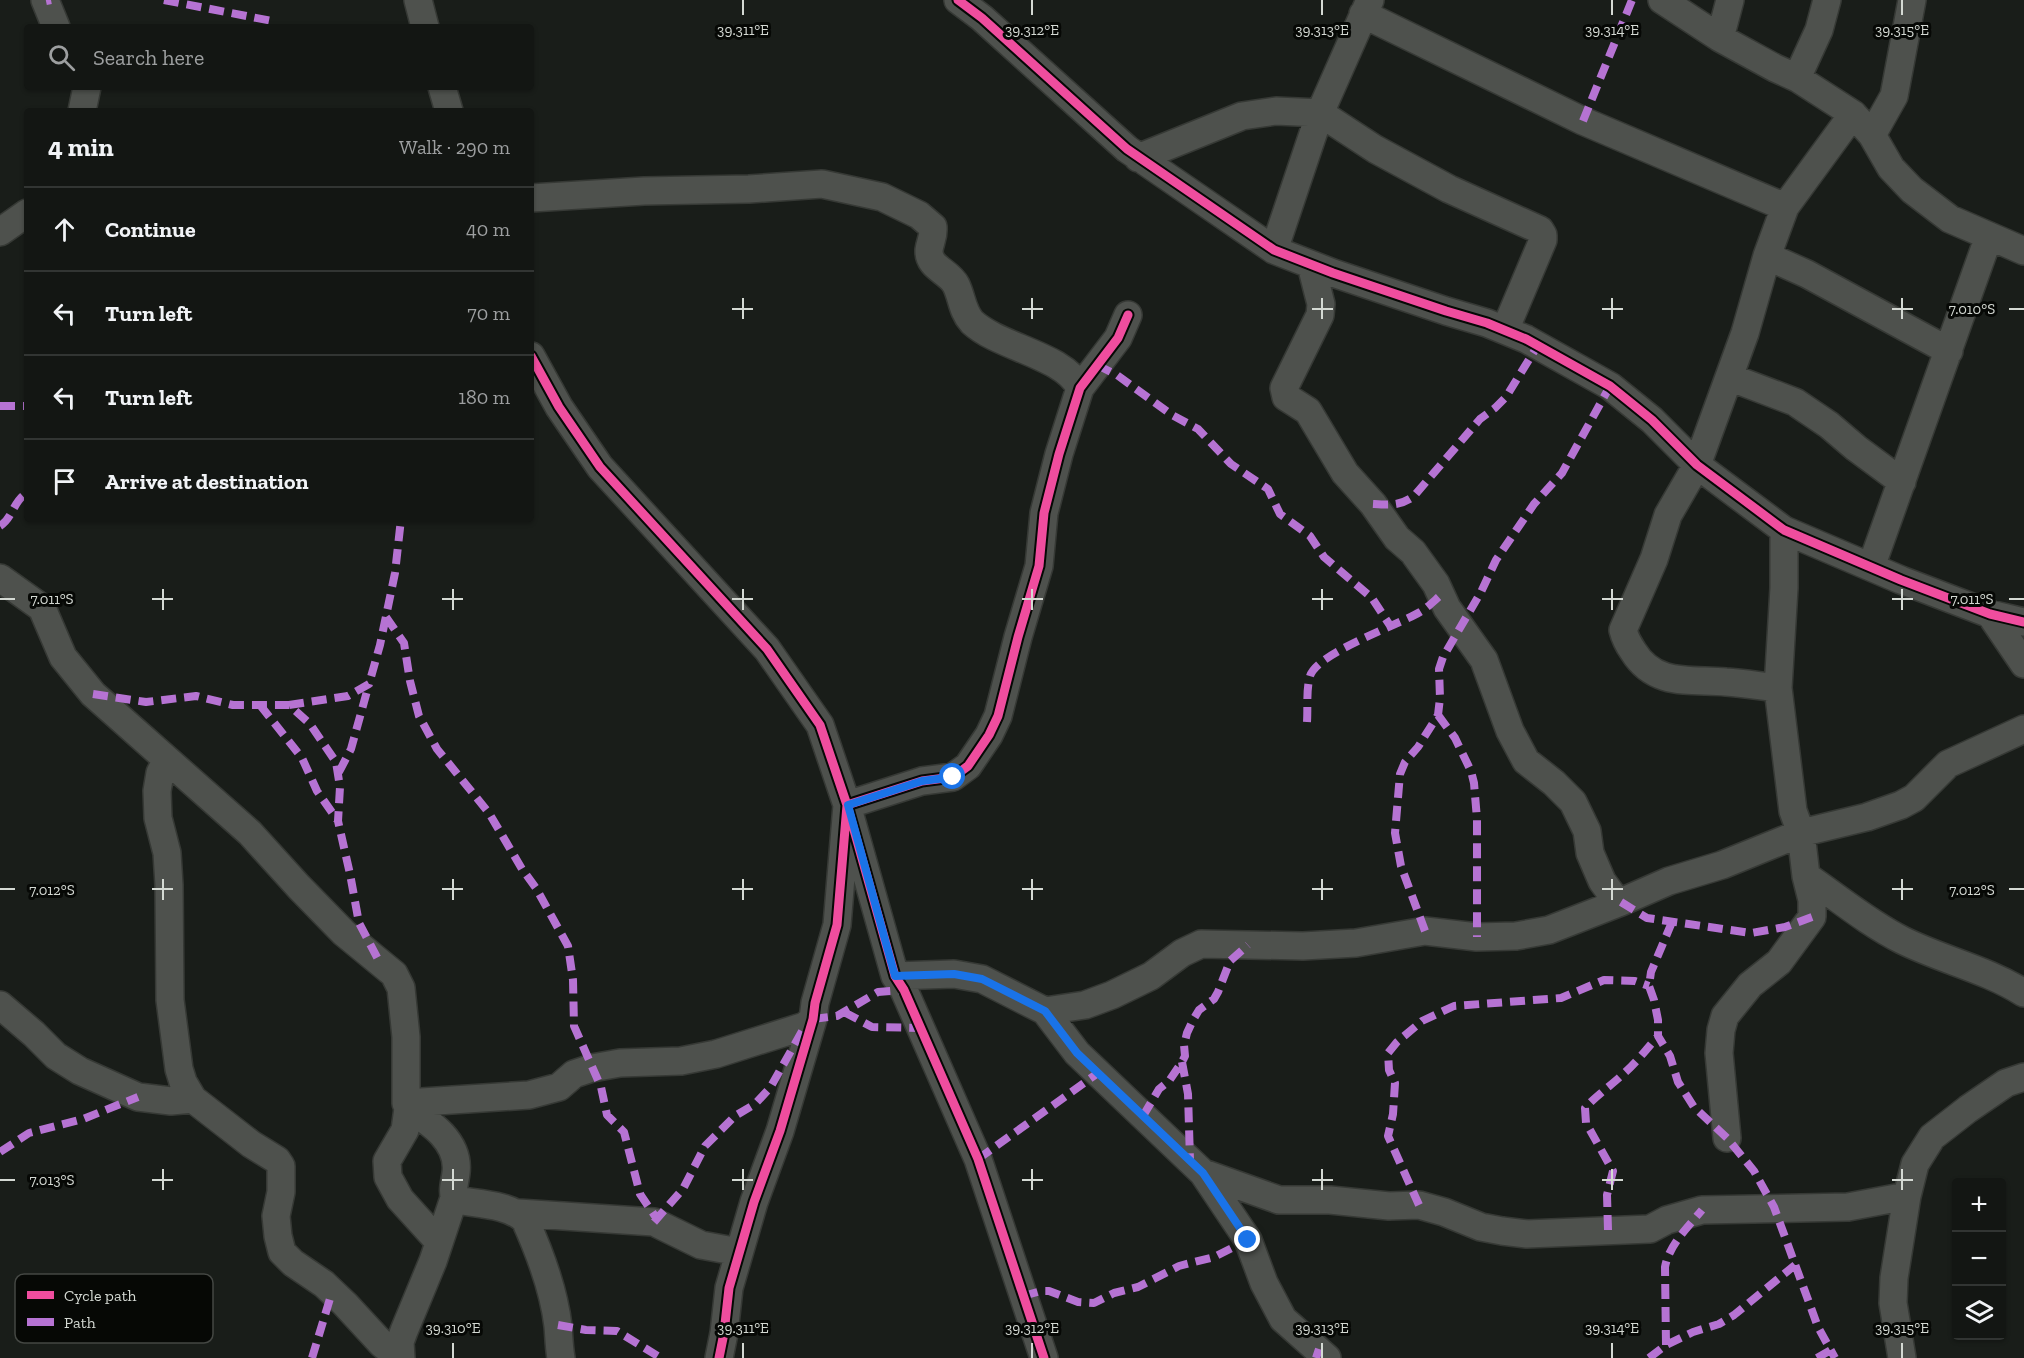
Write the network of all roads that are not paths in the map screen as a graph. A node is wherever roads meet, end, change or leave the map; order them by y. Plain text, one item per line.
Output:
1 (45, 0) edge
2 (418, 0) edge
3 (958, 0) edge
4 (1662, 0) edge
5 (1730, 0) edge
6 (1827, 0) edge
7 (1912, 0) edge
8 (1367, 7) edge
9 (55, 24) edge
10 (424, 24) edge
11 (1720, 38) junction
12 (1797, 78) junction
13 (86, 90) edge
14 (443, 90) edge
15 (83, 108) edge
16 (448, 108) edge
17 (1320, 113) junction
18 (1853, 114) junction
19 (1872, 135) junction
20 (1138, 158) junction
21 (534, 198) edge
22 (1785, 207) junction
23 (24, 215) edge
24 (0, 232) edge
25 (1989, 236) junction
26 (1274, 250) junction
27 (2024, 251) edge
28 (1767, 256) junction
29 (1311, 265) junction
30 (1128, 315) dead end
31 (1505, 330) junction
32 (1949, 351) junction
33 (534, 361) edge
34 (1729, 377) junction
35 (1080, 388) junction
36 (1697, 465) junction
37 (1902, 482) junction
38 (1784, 530) junction
39 (1871, 567) junction
40 (0, 578) edge
41 (1989, 614) junction
42 (2024, 622) edge
43 (2024, 664) edge
44 (1778, 688) junction
45 (2024, 729) edge
46 (166, 761) junction
47 (848, 805) junction
48 (1801, 833) junction
49 (1806, 876) junction
50 (1618, 903) junction
51 (895, 976) junction
52 (2024, 993) edge
53 (0, 1005) edge
54 (1045, 1011) junction
55 (813, 1019) junction
56 (2024, 1077) edge
57 (193, 1100) junction
58 (407, 1106) junction
59 (1727, 1138) dead end
60 (1203, 1173) junction
61 (1907, 1196) junction
62 (454, 1198) junction
63 (518, 1213) junction
64 (439, 1242) junction
65 (739, 1252) junction
66 (400, 1358) edge
67 (561, 1358) edge
68 (719, 1358) edge
69 (1044, 1358) edge
70 (1327, 1358) edge
71 (1902, 1358) edge

1 - 9 street
2 - 10 street
3 - 20 street
4 - 11 street
5 - 11 street
6 - 12 street
7 - 19 street
8 - 17 street
8 - 22 street
11 - 12 street
12 - 18 street
13 - 15 street
14 - 16 street
17 - 20 street
17 - 26 street
17 - 31 street
18 - 19 street
18 - 22 street
19 - 25 street
20 - 26 street
21 - 35 street
22 - 28 street
23 - 24 street
25 - 27 street
25 - 32 street
26 - 29 street
28 - 32 street
28 - 34 street
29 - 31 street
29 - 50 street
30 - 35 street
31 - 36 street
32 - 37 street
33 - 47 street
34 - 36 street
34 - 37 street
35 - 47 street
36 - 38 street
36 - 44 street
37 - 39 street
38 - 39 street
38 - 44 street
39 - 41 street
40 - 46 street
41 - 42 street
41 - 43 street
44 - 48 street
45 - 48 street
46 - 57 street
46 - 58 street
47 - 51 street
47 - 55 street
48 - 49 street
48 - 50 street
49 - 52 street
49 - 59 street
50 - 54 street
51 - 54 street
51 - 69 street
53 - 57 street
54 - 60 street
55 - 58 street
55 - 65 street
56 - 61 street
57 - 66 street
58 - 62 street
58 - 64 street
60 - 61 street
60 - 70 street
61 - 71 street
62 - 63 street
62 - 64 street
63 - 65 street
63 - 67 street
64 - 66 street
65 - 68 street

